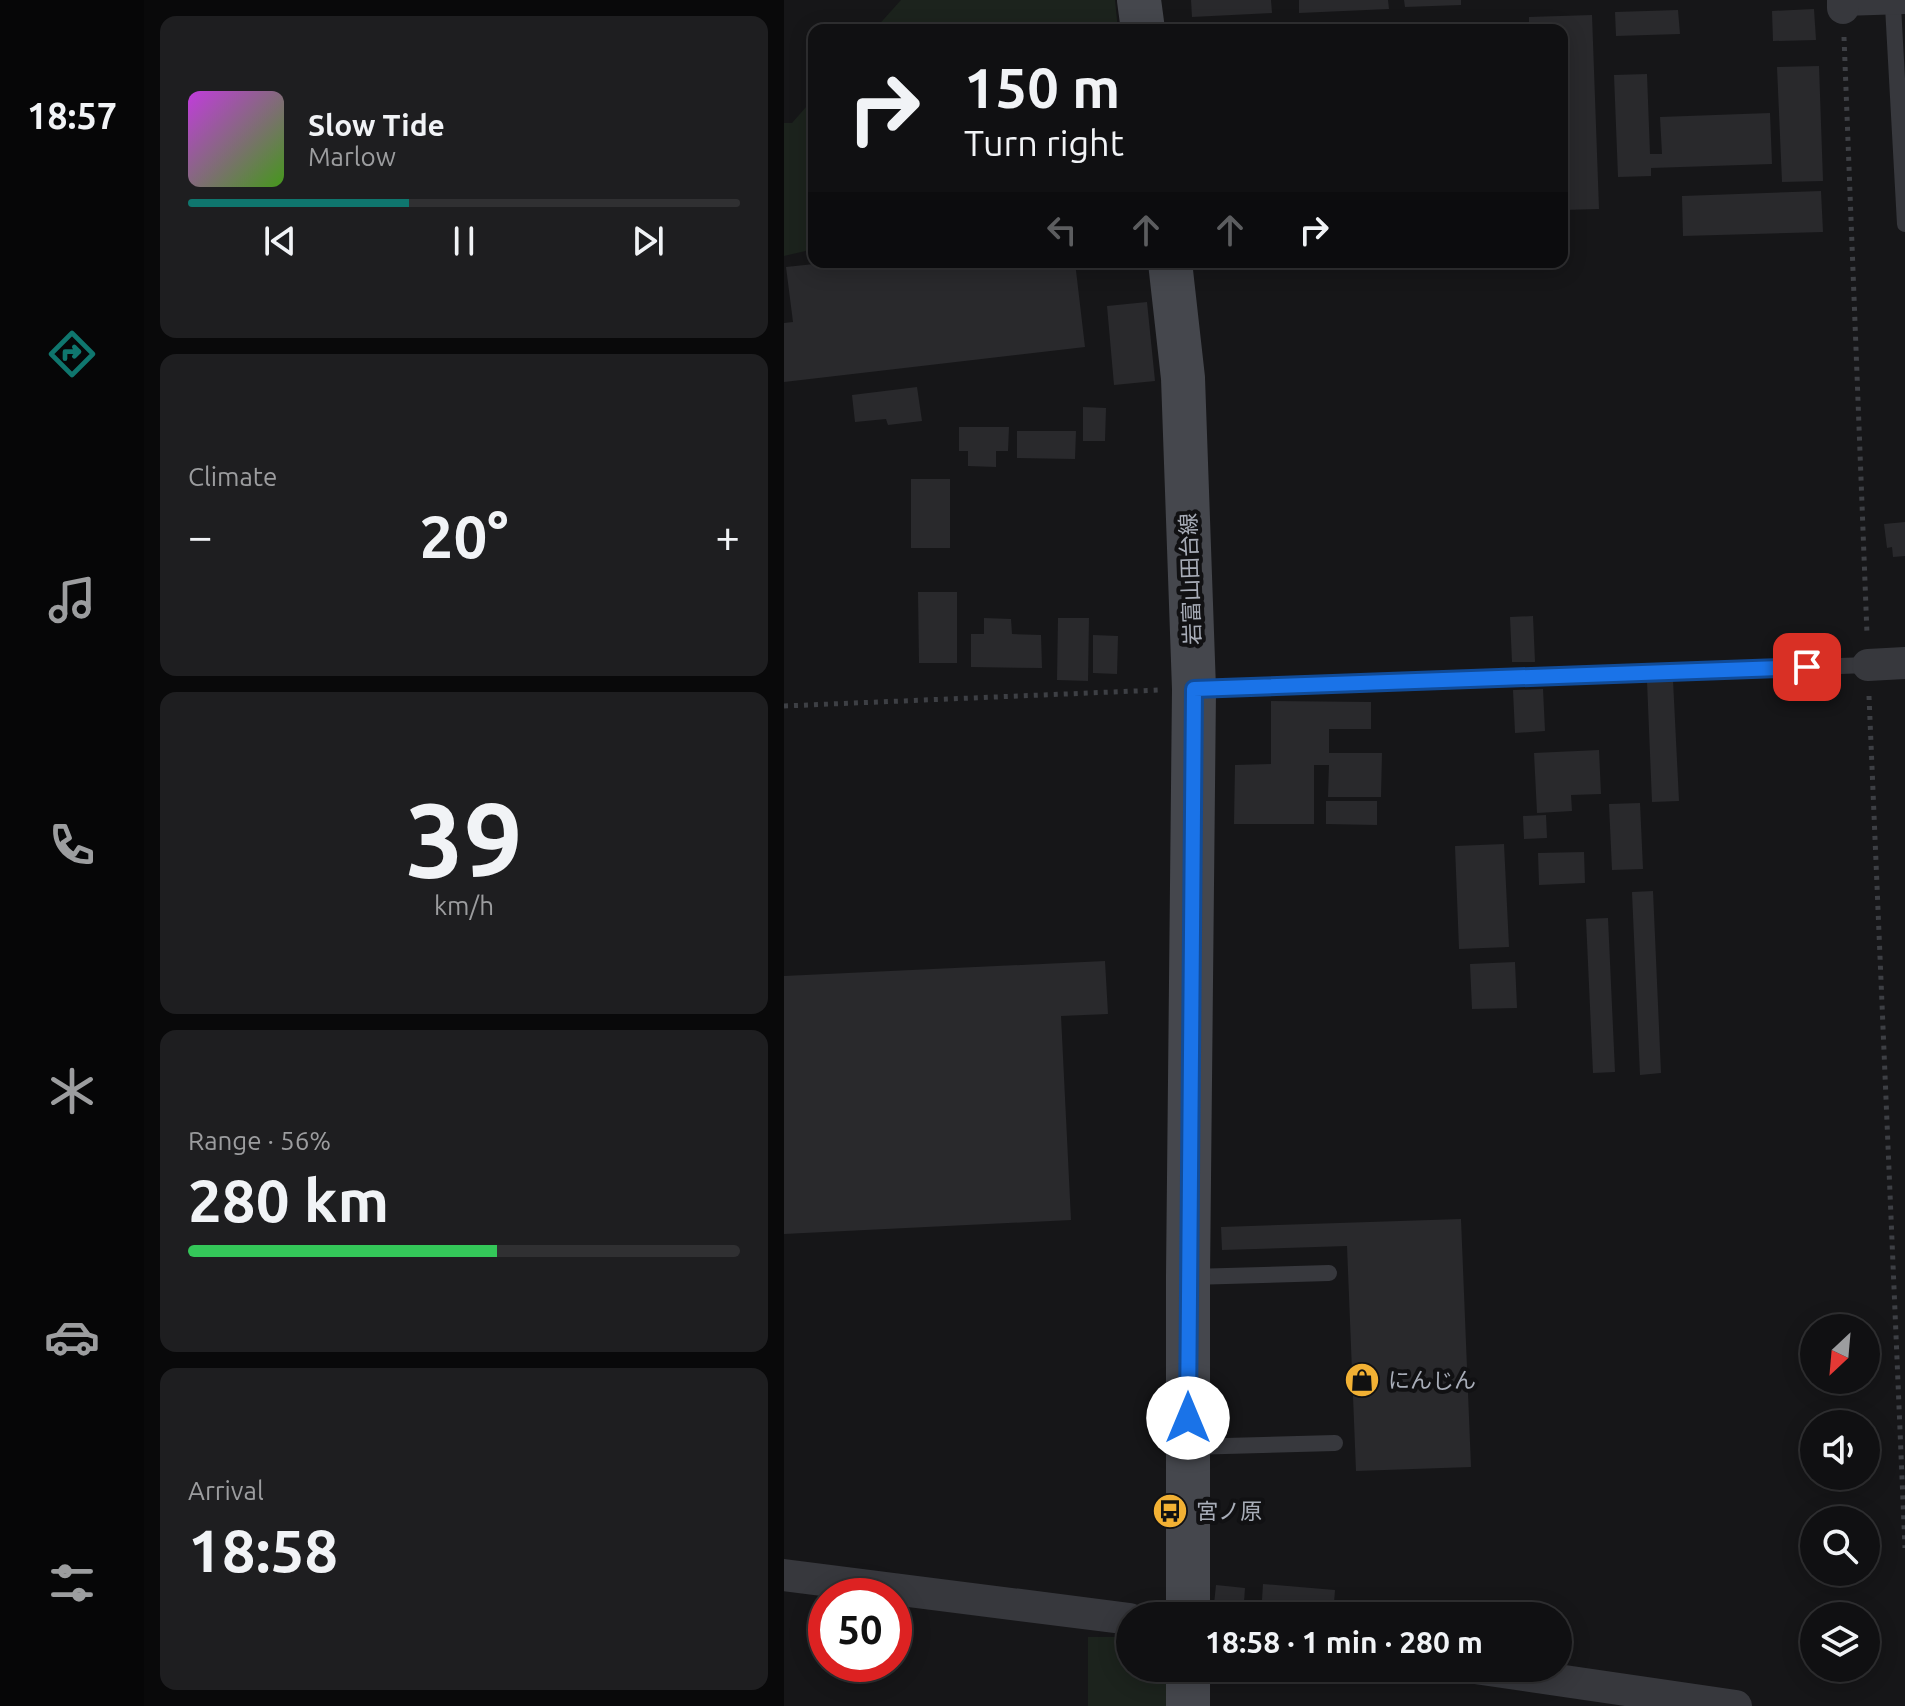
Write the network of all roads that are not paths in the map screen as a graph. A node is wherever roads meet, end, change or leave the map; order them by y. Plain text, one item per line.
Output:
1 (1139, 0) edge
2 (1843, 4) edge
3 (1899, 6) edge
4 (1142, 24) edge
5 (1905, 224) edge
6 (1171, 268) edge
7 (1905, 663) edge
8 (1868, 665) joint
9 (1194, 689) junction
10 (1329, 1273) dead end
11 (1188, 1277) junction
12 (1335, 1443) dead end
13 (1188, 1447) junction
14 (784, 1575) edge
15 (1188, 1602) edge
16 (1116, 1617) edge
17 (1188, 1682) edge
18 (1571, 1682) edge
19 (1188, 1706) edge
20 (1736, 1706) edge

1 - 4 main road
2 - 3 lane
3 - 5 lane
6 - 9 main road, 岩富山田台線
7 - 8 street
8 - 9 lane
9 - 11 main road, 岩富山田台線
10 - 11 lane
11 - 13 main road, 岩富山田台線
12 - 13 lane
13 - 15 main road, 岩富山田台線
14 - 16 street
17 - 19 main road
18 - 20 street

